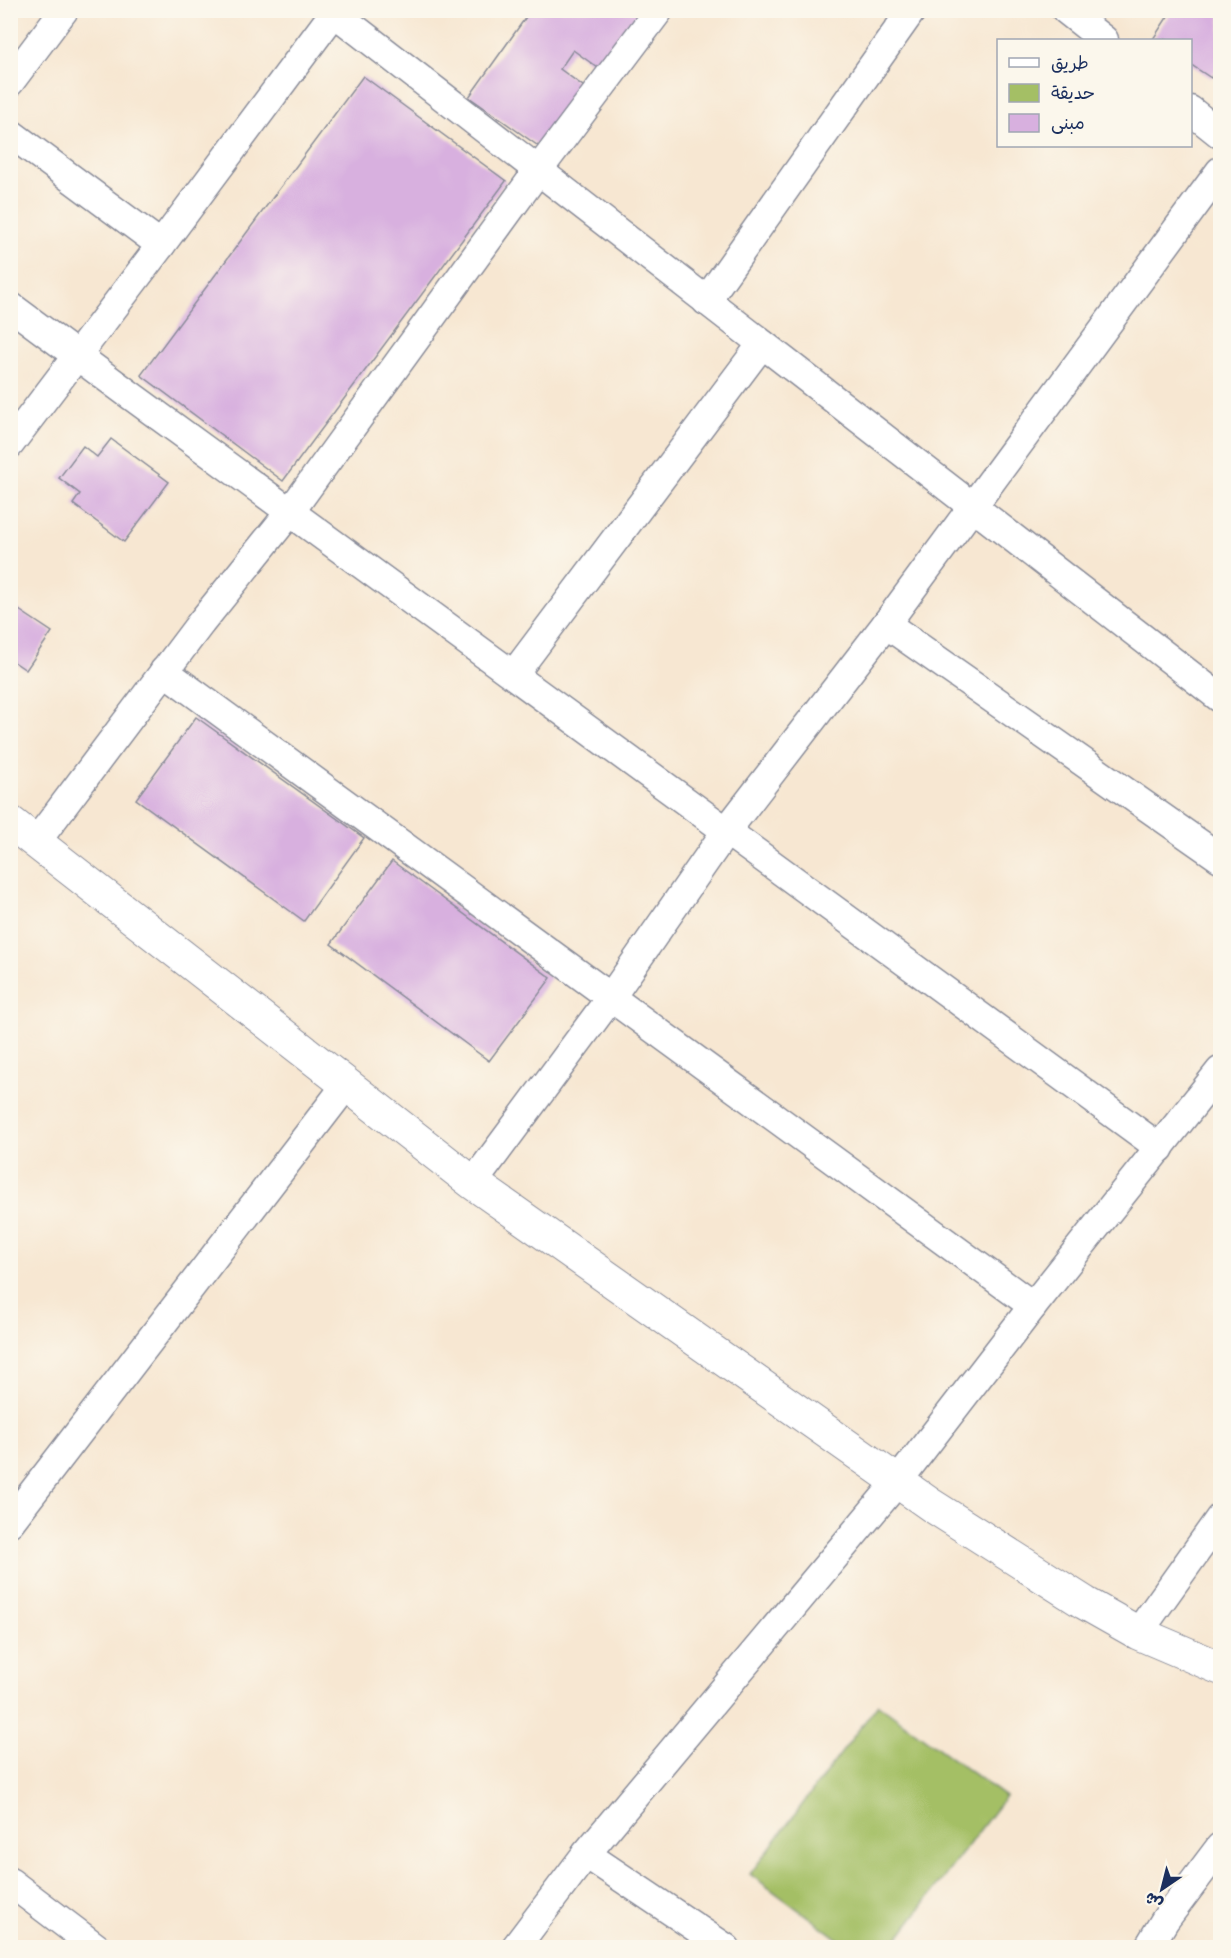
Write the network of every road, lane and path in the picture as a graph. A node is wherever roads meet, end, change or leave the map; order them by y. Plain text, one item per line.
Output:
1 (64, 10) edge
2 (659, 10) edge
3 (912, 10) edge
4 (1066, 10) edge
5 (333, 11) edge
6 (1103, 39) edge
7 (10, 82) edge
8 (1192, 111) edge
9 (10, 133) edge
10 (1221, 134) edge
11 (1221, 171) edge
12 (537, 172) junction
13 (161, 245) junction
14 (706, 301) junction
15 (10, 306) edge
16 (762, 344) junction
17 (79, 355) junction
18 (10, 444) edge
19 (972, 507) junction
20 (290, 512) junction
21 (886, 624) junction
22 (164, 670) junction
23 (514, 674) junction
24 (1221, 698) edge
25 (10, 822) edge
26 (727, 830) junction
27 (36, 842) junction
28 (1221, 858) edge
29 (610, 997) junction
30 (1221, 1071) edge
31 (347, 1084) junction
32 (1160, 1148) junction
33 (473, 1183) junction
34 (1033, 1306) junction
35 (898, 1481) junction
36 (1221, 1518) edge
37 (10, 1522) edge
38 (1138, 1633) junction
39 (1221, 1668) edge
40 (1221, 1848) edge
41 (586, 1854) junction
42 (10, 1882) edge
43 (97, 1947) edge
44 (515, 1947) edge
45 (726, 1947) edge
46 (1148, 1947) edge

1 - 7 street
2 - 12 street
3 - 14 street
4 - 6 street
5 - 12 street
5 - 13 street
8 - 10 street
9 - 13 street
11 - 19 street
12 - 14 street
12 - 20 street
13 - 17 street
14 - 16 street
15 - 17 street
16 - 19 street
16 - 23 street
17 - 18 street
17 - 20 street
19 - 21 street
19 - 24 street
20 - 22 street
20 - 23 street
21 - 26 street
21 - 28 street
22 - 27 street
22 - 29 street
23 - 26 street
25 - 27 street
26 - 29 street
26 - 32 street
27 - 31 street
29 - 33 street
29 - 34 street
30 - 32 street
31 - 33 street
31 - 37 street
32 - 34 street
33 - 35 street
34 - 35 street
35 - 38 street
35 - 41 street
36 - 38 street
38 - 39 street
40 - 46 street
41 - 44 street
41 - 45 street
42 - 43 street

